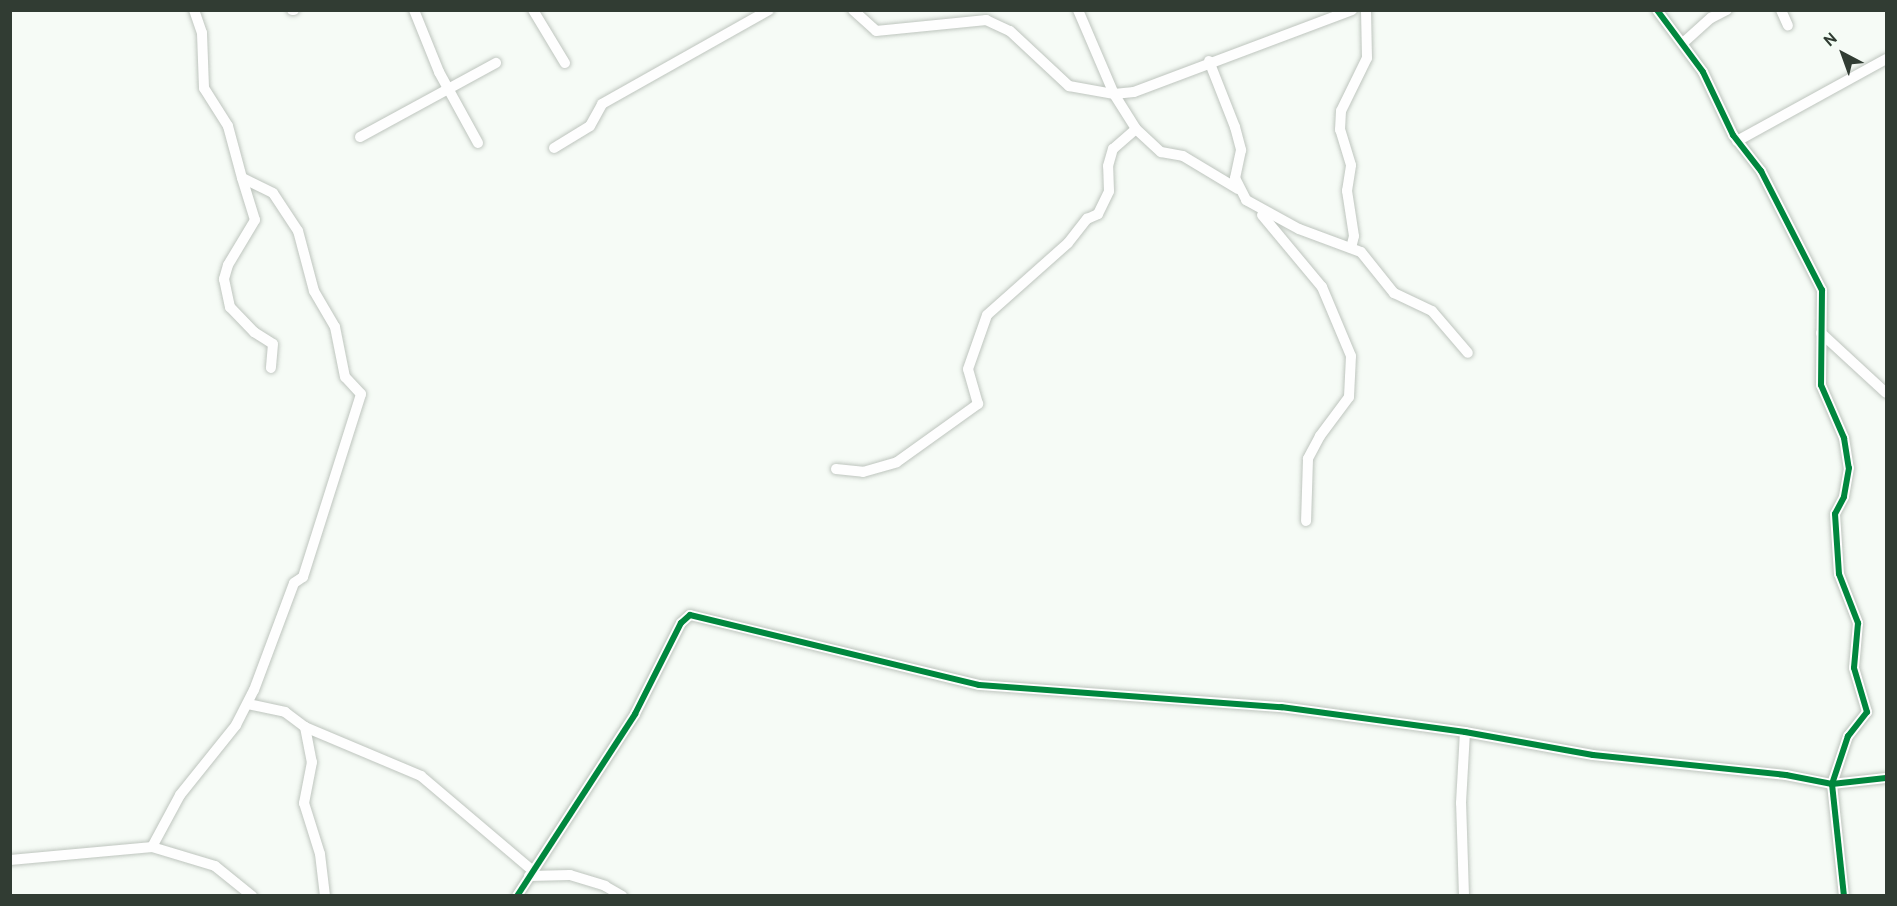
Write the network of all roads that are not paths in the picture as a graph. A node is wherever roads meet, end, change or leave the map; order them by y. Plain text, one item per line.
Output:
1 (194, 10) edge
2 (414, 10) edge
3 (533, 10) edge
4 (769, 10) edge
5 (853, 10) edge
6 (1078, 10) edge
7 (1352, 10) edge
8 (1366, 10) edge
9 (1657, 10) edge
10 (1727, 10) edge
11 (1781, 10) edge
12 (1788, 26) dead end
13 (1683, 43) junction
14 (1887, 59) edge
15 (1209, 61) junction
16 (496, 63) dead end
17 (565, 63) dead end
18 (451, 89) junction
19 (1114, 94) junction
20 (1136, 129) junction
21 (360, 137) dead end
22 (1737, 141) junction
23 (478, 143) dead end
24 (554, 148) dead end
25 (242, 178) junction
26 (1238, 189) junction
27 (1255, 208) junction
28 (1351, 248) junction
29 (1821, 333) junction
30 (1468, 353) dead end
31 (271, 368) dead end
32 (1887, 393) edge
33 (836, 470) dead end
34 (1306, 521) dead end
35 (248, 704) junction
36 (305, 727) junction
37 (1465, 732) junction
38 (1887, 778) edge
39 (1832, 784) junction
40 (152, 847) junction
41 (10, 860) edge
42 (530, 873) junction
43 (252, 896) edge
44 (325, 896) edge
45 (517, 896) edge
46 (622, 896) edge
47 (1464, 896) edge
48 (1844, 896) edge

1 - 25 street
2 - 18 street
3 - 17 street
4 - 24 street
5 - 19 street
6 - 19 street
7 - 15 street
8 - 28 street
9 - 13 street
10 - 13 street
11 - 12 street
13 - 22 street
14 - 22 street
15 - 19 street
15 - 26 street
16 - 18 street
18 - 21 street
18 - 23 street
19 - 20 street
20 - 26 street
20 - 33 street
22 - 29 street
25 - 31 street
25 - 35 street
26 - 27 street
27 - 28 street
27 - 34 street
28 - 30 street
29 - 32 street
29 - 39 street
35 - 36 street
35 - 40 street
36 - 42 street
36 - 44 street
37 - 39 street
37 - 42 street
37 - 47 street
38 - 39 street
39 - 48 street
40 - 41 street
40 - 43 street
42 - 45 street
42 - 46 street

